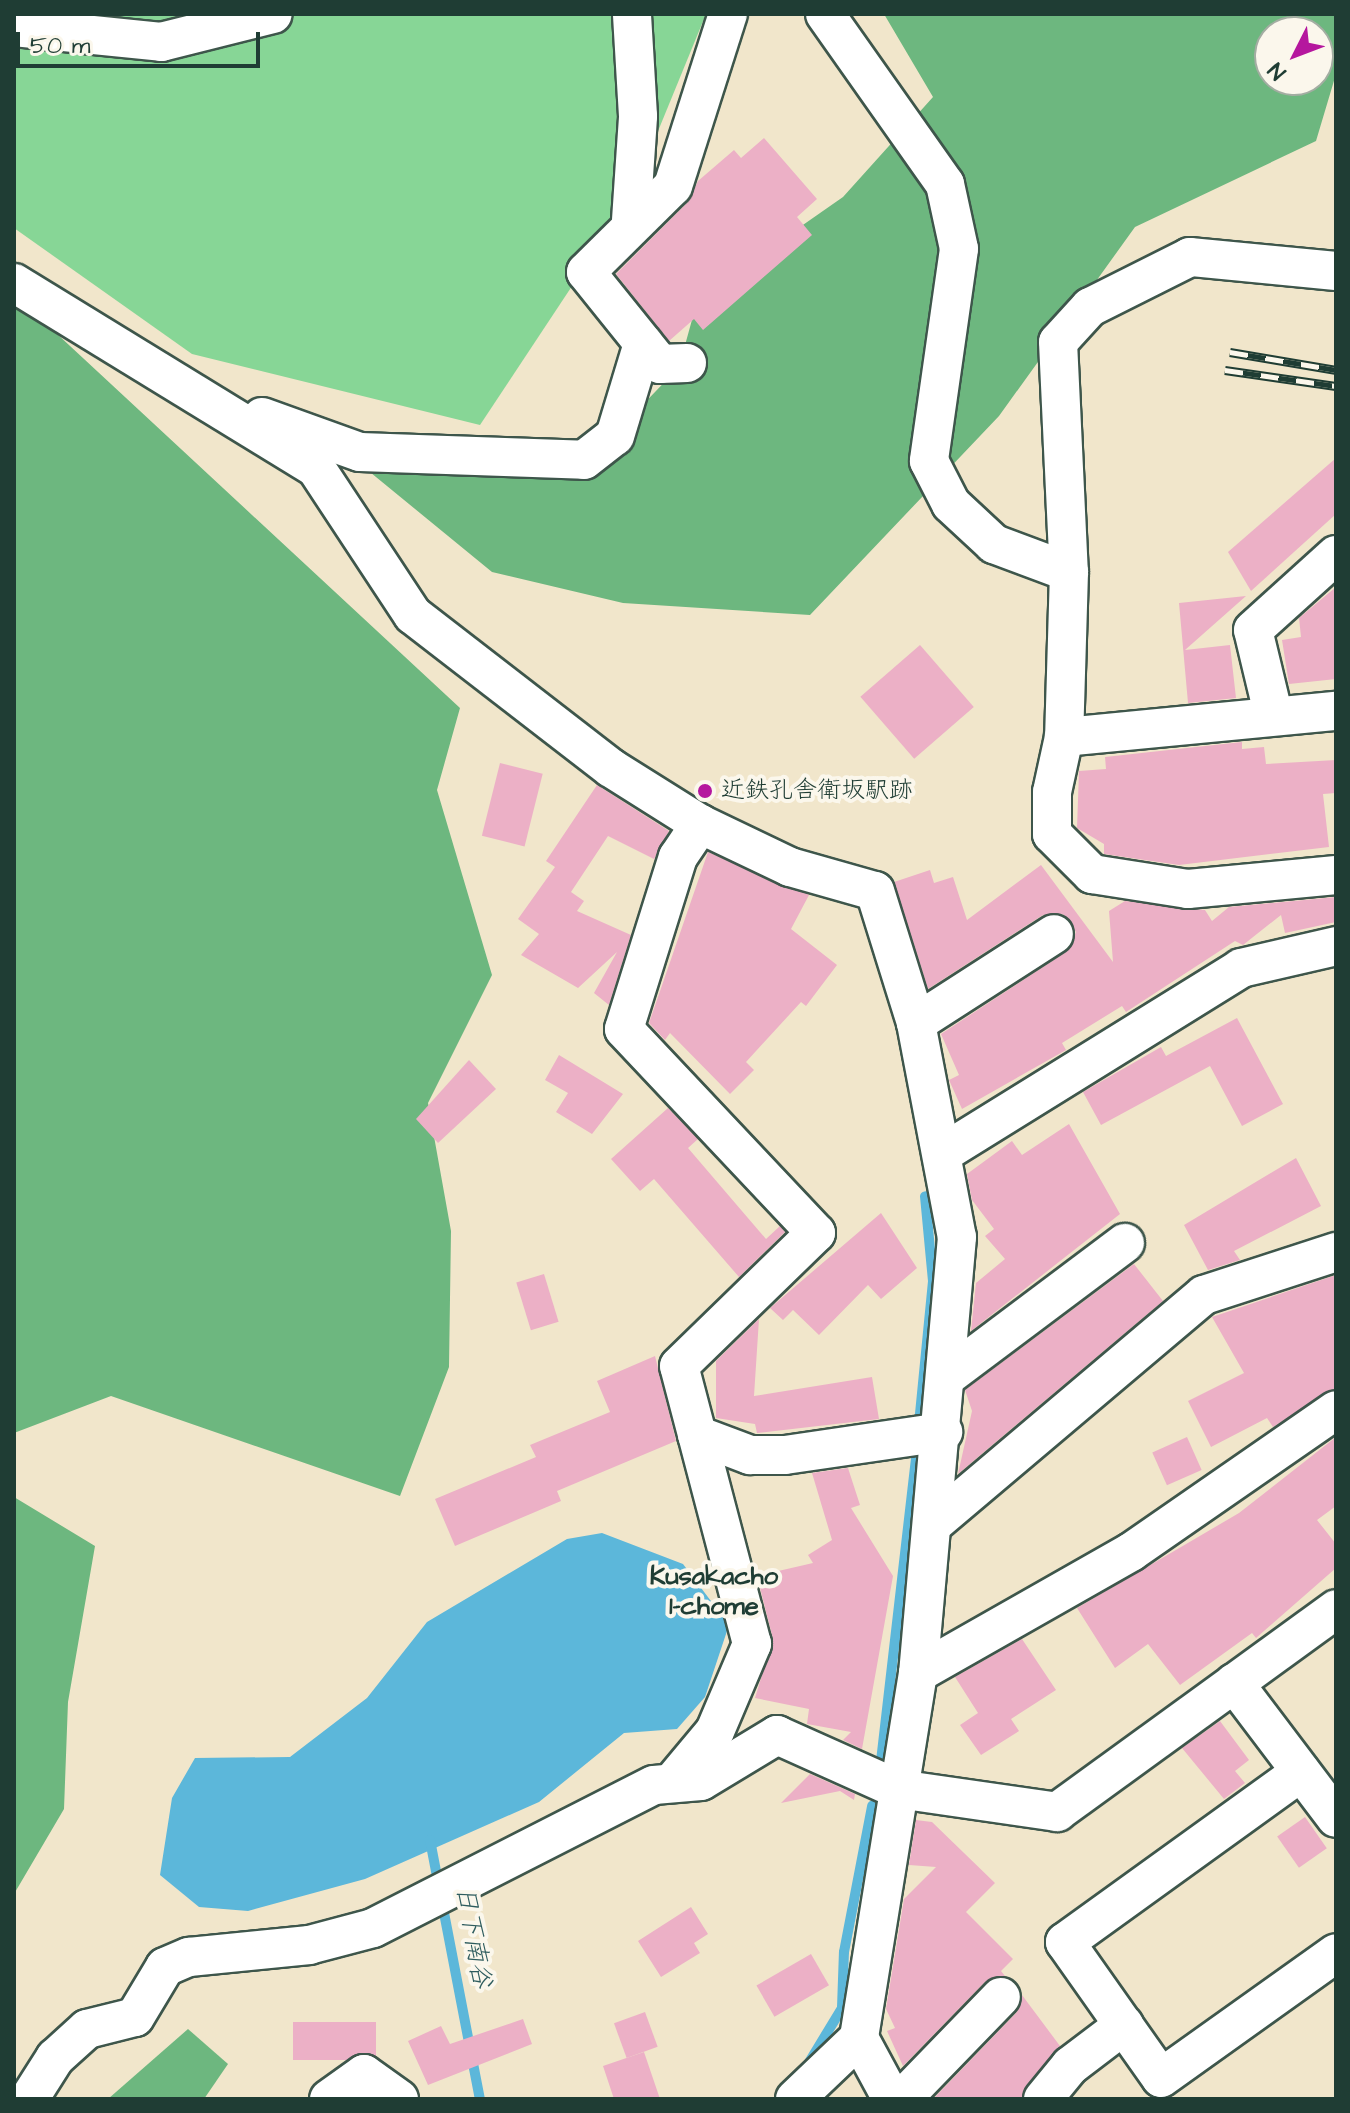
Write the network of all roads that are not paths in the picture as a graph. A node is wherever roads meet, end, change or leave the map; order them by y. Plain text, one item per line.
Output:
1 (273, 14) edge
2 (632, 14) edge
3 (728, 14) edge
4 (825, 14) edge
5 (14, 27) edge
6 (631, 220) junction
7 (1336, 271) edge
8 (14, 283) edge
9 (643, 343) junction
10 (687, 363) dead end
11 (165, 373) junction
12 (1336, 555) edge
13 (1069, 572) junction
14 (1336, 711) edge
15 (1273, 713) junction
16 (1064, 737) junction
17 (700, 824) junction
18 (1336, 875) edge
19 (1054, 934) dead end
20 (1336, 946) edge
21 (916, 1023) junction
22 (943, 1153) junction
23 (1125, 1243) dead end
24 (1336, 1252) edge
25 (949, 1375) junction
26 (1336, 1410) edge
27 (943, 1432) junction
28 (699, 1446) junction
29 (933, 1524) junction
30 (1336, 1609) edge
31 (918, 1673) junction
32 (1234, 1683) junction
33 (1301, 1772) junction
34 (675, 1779) junction
35 (898, 1789) junction
36 (1336, 1818) edge
37 (1336, 1953) edge
38 (1001, 1997) dead end
39 (1124, 2025) junction
40 (859, 2038) junction
41 (1063, 2091) edge
42 (29, 2099) edge
43 (329, 2099) edge
44 (399, 2099) edge
45 (795, 2099) edge
46 (892, 2099) edge
47 (902, 2099) edge

1 - 5 street
2 - 6 street
3 - 6 street
4 - 13 street
6 - 9 street
7 - 13 street
8 - 11 street
9 - 10 street
9 - 11 street
11 - 17 street
12 - 15 street
13 - 16 street
14 - 15 street
15 - 16 street
16 - 18 street
17 - 21 street
17 - 28 street
19 - 21 street
20 - 22 street
21 - 22 street
22 - 25 street
23 - 25 street
24 - 29 street
25 - 27 street
26 - 31 street
27 - 28 street
27 - 29 street
28 - 34 street
29 - 31 street
30 - 32 street
31 - 35 street
32 - 33 street
32 - 35 street
33 - 36 street
33 - 39 street
34 - 35 street
34 - 42 street
35 - 40 street
37 - 39 street
38 - 47 street
39 - 41 street
40 - 45 street
40 - 46 street
43 - 44 street

